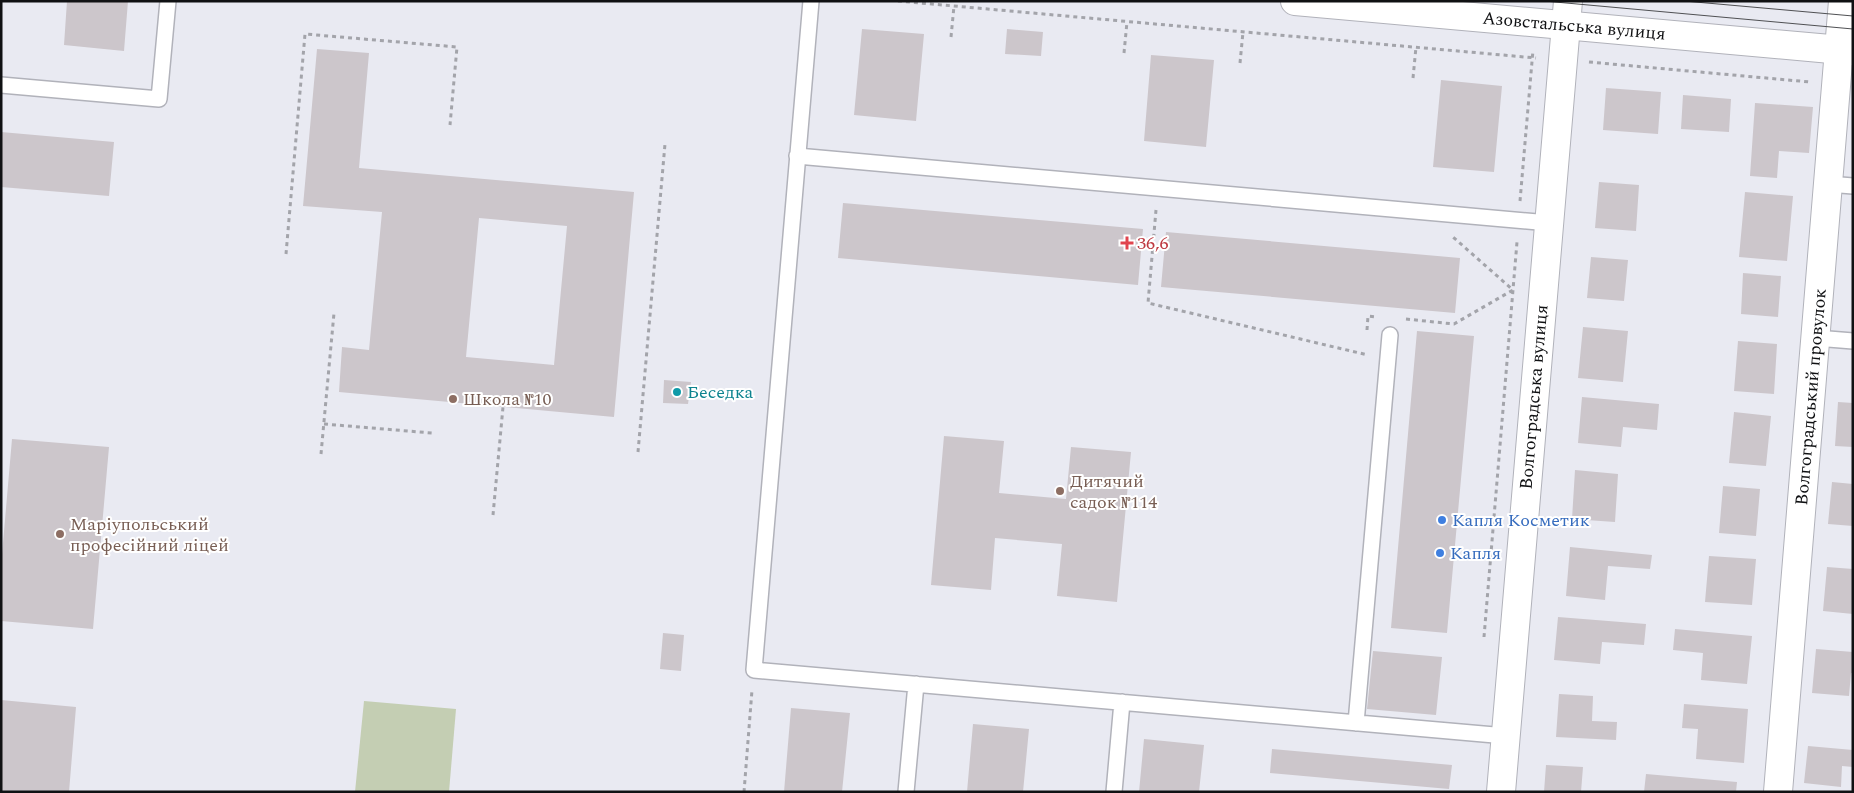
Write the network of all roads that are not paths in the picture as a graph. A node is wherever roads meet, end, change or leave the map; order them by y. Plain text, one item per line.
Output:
1 (168, 1) edge
2 (811, 1) edge
3 (1295, 1) edge
4 (1842, 1) edge
5 (1567, 13) edge
6 (1846, 50) edge
7 (1, 85) edge
8 (798, 156) junction
9 (1840, 185) edge
10 (1549, 222) junction
11 (1390, 335) dead end
12 (1816, 338) junction
13 (1853, 341) edge
14 (916, 684) junction
15 (1122, 702) junction
16 (1356, 724) junction
17 (1506, 736) junction
18 (906, 792) edge
19 (1114, 792) edge
20 (1501, 792) edge
21 (1778, 792) edge

1 - 7 lane
2 - 8 lane
3 - 5 street, Азовстальська вулиця
4 - 6 street, Волгоградський провулок
5 - 6 street, Азовстальська вулиця
5 - 10 street, Волгоградська вулиця
6 - 9 street, Волгоградський провулок
8 - 10 lane
8 - 14 lane
9 - 12 street, Волгоградський провулок
10 - 17 street, Волгоградська вулиця
11 - 16 lane
12 - 13 lane
12 - 21 street, Волгоградський провулок
14 - 15 lane
14 - 18 lane
15 - 16 lane
15 - 19 lane
16 - 17 lane
17 - 20 street, Волгоградська вулиця

